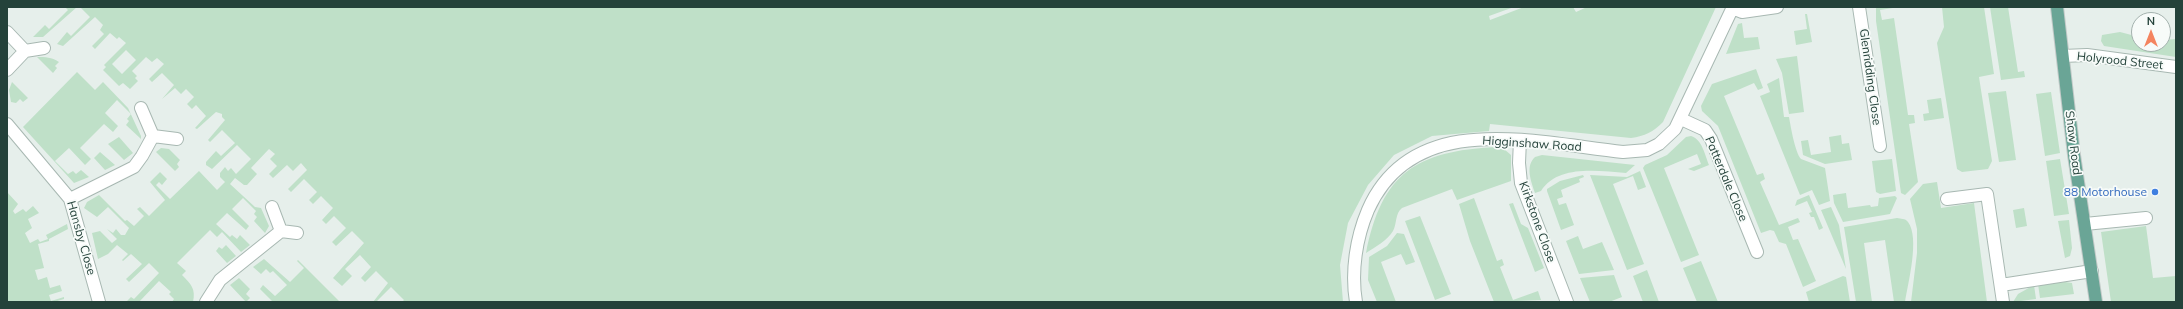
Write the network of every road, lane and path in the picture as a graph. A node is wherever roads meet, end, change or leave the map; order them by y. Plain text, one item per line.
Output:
1 (1777, 7) edge
2 (1859, 7) edge
3 (2057, 7) edge
4 (1732, 8) edge
5 (7, 32) edge
6 (44, 48) dead end
7 (25, 51) junction
8 (2063, 56) junction
9 (2176, 67) edge
10 (7, 70) edge
11 (141, 108) dead end
12 (1681, 118) junction
13 (7, 124) edge
14 (153, 136) junction
15 (177, 139) dead end
16 (1520, 140) junction
17 (1880, 146) dead end
18 (70, 199) junction
19 (1947, 199) dead end
20 (272, 207) dead end
21 (2146, 218) dead end
22 (2085, 224) junction
23 (281, 231) junction
24 (297, 233) dead end
25 (1757, 252) dead end
26 (2092, 271) junction
27 (2001, 285) junction
28 (99, 302) edge
29 (206, 302) edge
30 (1356, 302) edge
31 (1567, 302) edge
32 (2003, 302) edge
33 (2096, 302) edge

1 - 4 street
2 - 17 street, Glenridding Close
3 - 8 main road, Shaw Road
4 - 12 street, Higginshaw Road
5 - 7 street
6 - 7 street
7 - 10 street
8 - 9 street, Holyrood Street
8 - 22 main road, Shaw Road
11 - 14 street
12 - 16 street, Higginshaw Road
12 - 25 street, Patterdale Close
13 - 18 street, Hansby Close
14 - 15 street
14 - 18 street
16 - 30 street, Higginshaw Road
16 - 31 street, Kirkstone Close
18 - 28 street, Hansby Close
19 - 27 street
20 - 23 street
21 - 22 street
22 - 26 main road, Shaw Road
23 - 24 street
23 - 29 street
26 - 27 street
26 - 33 main road, Shaw Road
27 - 32 street

